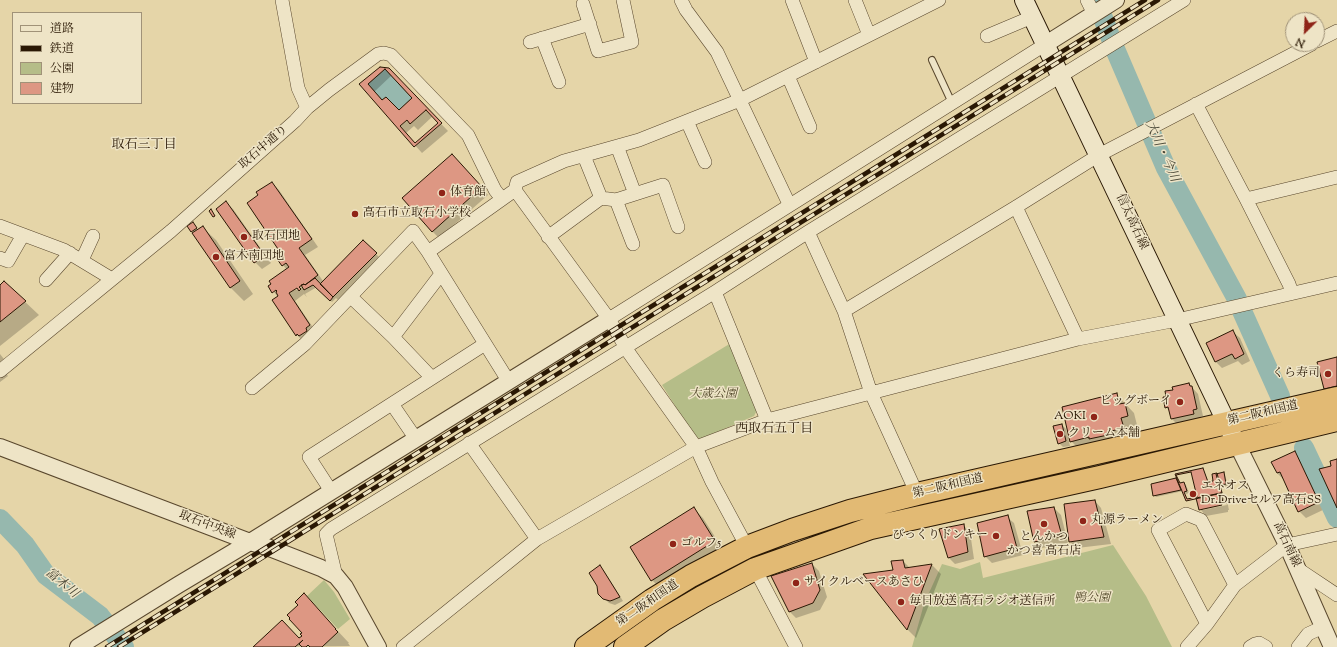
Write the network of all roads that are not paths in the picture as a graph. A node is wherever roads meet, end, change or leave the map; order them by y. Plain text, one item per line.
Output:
1 (282, 0) edge
2 (623, 0) edge
3 (682, 0) edge
4 (792, 0) edge
5 (855, 0) edge
6 (939, 0) edge
7 (1024, 0) edge
8 (1184, 0) edge
9 (583, 4) dead end
10 (1100, 6) edge
11 (1032, 17) junction
12 (590, 24) junction
13 (1337, 31) edge
14 (869, 35) junction
15 (987, 36) dead end
16 (1325, 37) edge
17 (1046, 44) junction
18 (1297, 52) edge
19 (932, 60) dead end
20 (816, 62) junction
21 (1061, 75) junction
22 (788, 76) junction
23 (560, 82) dead end
24 (740, 100) junction
25 (952, 103) junction
26 (1196, 104) junction
27 (308, 108) junction
28 (687, 121) junction
29 (810, 127) dead end
30 (617, 146) junction
31 (1099, 155) junction
32 (584, 156) junction
33 (705, 162) dead end
34 (1337, 177) edge
35 (515, 190) junction
36 (635, 194) junction
37 (601, 198) junction
38 (1246, 199) junction
39 (502, 200) junction
40 (616, 200) junction
41 (789, 204) junction
42 (1016, 208) junction
43 (0, 226) edge
44 (678, 227) dead end
45 (808, 232) junction
46 (23, 234) junction
47 (93, 236) dead end
48 (548, 237) junction
49 (633, 244) dead end
50 (428, 252) junction
51 (70, 253) junction
52 (0, 258) edge
53 (82, 260) junction
54 (441, 274) junction
55 (112, 279) junction
56 (46, 280) dead end
57 (1337, 283) edge
58 (715, 292) junction
59 (1292, 293) junction
60 (350, 296) junction
61 (844, 311) junction
62 (609, 319) junction
63 (1177, 320) junction
64 (393, 337) junction
65 (1078, 339) junction
66 (485, 344) junction
67 (626, 347) junction
68 (0, 371) edge
69 (432, 378) junction
70 (509, 382) junction
71 (252, 388) dead end
72 (871, 393) junction
73 (1337, 398) edge
74 (392, 404) junction
75 (767, 420) junction
76 (1337, 420) edge
77 (1226, 423) junction
78 (416, 439) junction
79 (469, 443) junction
80 (1237, 444) junction
81 (0, 447) edge
82 (696, 447) junction
83 (331, 491) junction
84 (917, 494) junction
85 (1337, 534) edge
86 (537, 539) junction
87 (250, 542) junction
88 (1287, 545) junction
89 (747, 547) junction
90 (1298, 568) junction
91 (755, 569) junction
92 (336, 576) junction
93 (1235, 585) junction
94 (1337, 595) edge
95 (1207, 624) junction
96 (1323, 627) junction
97 (78, 647) edge
98 (378, 647) edge
99 (403, 647) edge
100 (586, 647) edge
101 (625, 647) edge
102 (796, 647) edge
103 (1187, 647) edge
104 (1250, 647) edge
105 (1266, 647) edge
106 (1298, 647) edge
107 (1332, 647) edge

1 - 27 street
2 - 12 street
3 - 24 street
4 - 20 street
5 - 14 street
6 - 14 street
7 - 11 main road, 信太高石線
8 - 21 street
9 - 12 street
10 - 17 street
11 - 15 street
11 - 17 main road, 信太高石線
12 - 23 street
13 - 16 street
14 - 20 street
17 - 21 main road, 信太高石線
17 - 25 street
18 - 26 street
19 - 25 lane
20 - 22 street
21 - 31 main road, 信太高石線
21 - 45 street
22 - 24 street
22 - 29 street
24 - 28 street
24 - 41 street
25 - 41 street
26 - 31 street
26 - 38 street
27 - 39 street, 取石中通り
27 - 55 street, 取石中通り
28 - 30 street
28 - 33 street
30 - 32 street
30 - 36 street
31 - 42 street
31 - 63 main road, 信太高石線
32 - 35 street
32 - 37 street
34 - 38 street
35 - 39 street
35 - 48 street
36 - 40 street
36 - 44 street
37 - 40 street
37 - 48 street
38 - 59 street
39 - 50 street
40 - 49 street
41 - 62 street
42 - 61 street
42 - 65 street
43 - 46 street
45 - 58 street
45 - 61 street
46 - 51 street
46 - 52 street
47 - 53 street
48 - 62 street
50 - 54 street
50 - 60 street
51 - 53 street
51 - 56 street
53 - 55 street
54 - 64 street
54 - 66 street
55 - 68 street, 取石中通り
57 - 59 street
58 - 67 street
58 - 75 street
59 - 63 street
60 - 64 street
60 - 71 street
61 - 72 street
62 - 67 street
62 - 70 street
63 - 65 street
63 - 77 main road, 信太高石線
64 - 69 street
65 - 72 street
66 - 69 street
66 - 70 street
67 - 79 street
67 - 82 street
69 - 74 street
70 - 78 street
72 - 75 street
72 - 84 street
73 - 77 highway, 第二阪和国道
74 - 78 street
74 - 83 street
75 - 82 street
76 - 80 highway, 第二阪和国道
77 - 80 main road, 信太高石線
77 - 84 highway, 第二阪和国道
78 - 83 street
79 - 86 street
79 - 92 street
80 - 88 street, 高石南線
80 - 91 highway, 第二阪和国道
81 - 87 street, 取石中央線
82 - 86 street
82 - 89 street
83 - 87 street
84 - 89 highway, 第二阪和国道
85 - 88 street
86 - 99 street
87 - 92 street, 取石中央線
87 - 97 street
88 - 90 street, 高石南線
88 - 93 street
89 - 100 highway, 第二阪和国道
90 - 94 street
90 - 96 street, 高石南線
91 - 101 highway, 第二阪和国道
91 - 102 street
92 - 98 street, 取石中央線
93 - 95 street
93 - 95 street
95 - 103 street
96 - 106 street
96 - 107 street, 高石南線
104 - 105 street

